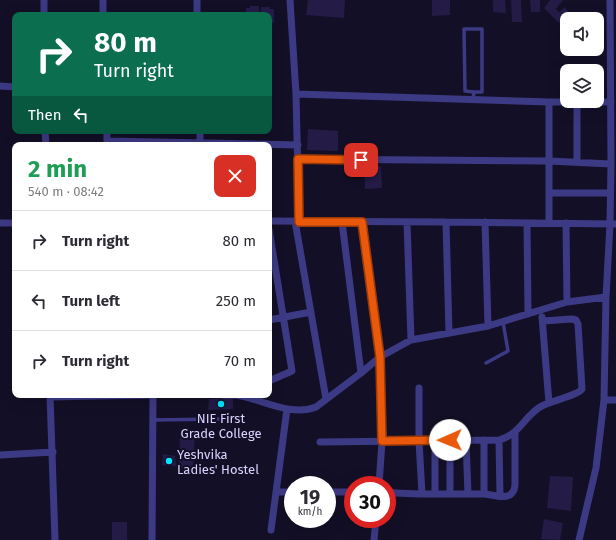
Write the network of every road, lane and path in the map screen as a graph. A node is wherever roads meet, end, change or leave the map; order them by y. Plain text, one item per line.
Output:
1 (44, 0) edge
2 (103, 0) edge
3 (197, 0) edge
4 (290, 0) edge
5 (610, 0) edge
6 (44, 12) edge
7 (103, 12) edge
8 (197, 12) edge
9 (0, 86) edge
10 (12, 87) edge
11 (296, 94) junction
12 (474, 95) junction
13 (549, 102) junction
14 (560, 102) edge
15 (604, 102) edge
16 (611, 102) junction
17 (577, 108) edge
18 (272, 144) edge
19 (298, 145) junction
20 (298, 159) junction
21 (549, 161) junction
22 (577, 162) junction
23 (611, 164) junction
24 (549, 193) junction
25 (610, 193) junction
26 (272, 221) edge
27 (297, 222) junction
28 (342, 222) junction
29 (362, 222) junction
30 (407, 222) junction
31 (446, 222) junction
32 (486, 222) junction
33 (0, 223) edge
34 (12, 223) edge
35 (527, 223) junction
36 (549, 223) junction
37 (566, 223) junction
38 (613, 224) edge
39 (272, 248) edge
40 (606, 296) junction
41 (567, 302) junction
42 (542, 310) junction
43 (311, 312) junction
44 (528, 314) junction
45 (283, 317) junction
46 (272, 319) edge
47 (543, 321) junction
48 (503, 322) junction
49 (488, 326) junction
50 (449, 333) junction
51 (411, 340) junction
52 (380, 357) junction
53 (486, 363) dead end
54 (362, 373) junction
55 (272, 380) edge
56 (419, 388) dead end
57 (50, 398) edge
58 (153, 398) edge
59 (247, 398) edge
60 (326, 399) junction
61 (604, 400) junction
62 (616, 400) edge
63 (549, 403) junction
64 (287, 409) junction
65 (223, 419) dead end
66 (153, 420) junction
67 (515, 433) junction
68 (435, 440) junction
69 (450, 440) junction
70 (466, 440) junction
71 (484, 440) junction
72 (499, 440) junction
73 (382, 441) junction
74 (419, 441) junction
75 (320, 442) dead end
76 (53, 452) junction
77 (0, 455) edge
78 (380, 476) edge
79 (276, 492) junction
80 (284, 492) edge
81 (396, 493) edge
82 (422, 494) junction
83 (435, 494) junction
84 (450, 494) junction
85 (468, 494) junction
86 (484, 494) junction
87 (500, 496) junction
88 (375, 528) edge
89 (271, 530) dead end
90 (55, 540) edge
91 (152, 540) edge
92 (374, 540) edge
93 (579, 540) edge

1 - 6 street
2 - 7 street
3 - 8 street
4 - 11 street
5 - 16 street
9 - 10 street
11 - 12 street
11 - 19 street
12 - 12 lane
12 - 13 street
13 - 14 street
13 - 21 street
15 - 16 street
16 - 23 street
17 - 22 street
18 - 19 street
19 - 20 street
20 - 21 street
20 - 27 street
21 - 22 street
21 - 24 street
22 - 23 street
23 - 25 street
24 - 25 street
24 - 36 street
25 - 38 street
26 - 27 street
27 - 28 street
27 - 43 street
28 - 29 street
28 - 54 street
29 - 30 street
29 - 52 street
30 - 31 street
30 - 51 street
31 - 32 street
31 - 50 street
32 - 35 street
32 - 49 street
33 - 34 street
35 - 36 street
35 - 44 street
36 - 37 street
37 - 38 street
37 - 41 street
38 - 40 street
39 - 45 street
40 - 41 street
40 - 61 street
41 - 42 street
42 - 44 street
42 - 47 street
43 - 45 street
43 - 60 street
44 - 48 street
45 - 46 street
45 - 55 street
47 - 63 street
47 - 63 street
48 - 49 street
48 - 53 lane
49 - 50 street
50 - 51 street
51 - 52 street
52 - 54 street
52 - 73 street
54 - 60 street
56 - 74 street
57 - 76 street
58 - 66 street
59 - 64 street
60 - 64 street
61 - 62 street
61 - 93 street
63 - 67 street
64 - 79 street
65 - 66 lane
66 - 91 street
67 - 72 street
67 - 87 street
68 - 69 street
68 - 74 street
68 - 83 street
69 - 70 street
69 - 84 street
70 - 71 street
70 - 85 street
71 - 72 street
71 - 86 street
72 - 87 street
73 - 74 street
73 - 75 street
73 - 78 street
74 - 82 street
76 - 77 street
76 - 90 street
79 - 80 street
79 - 89 street
81 - 82 street
82 - 83 street
83 - 84 street
84 - 85 street
85 - 86 street
86 - 87 street
88 - 92 street

